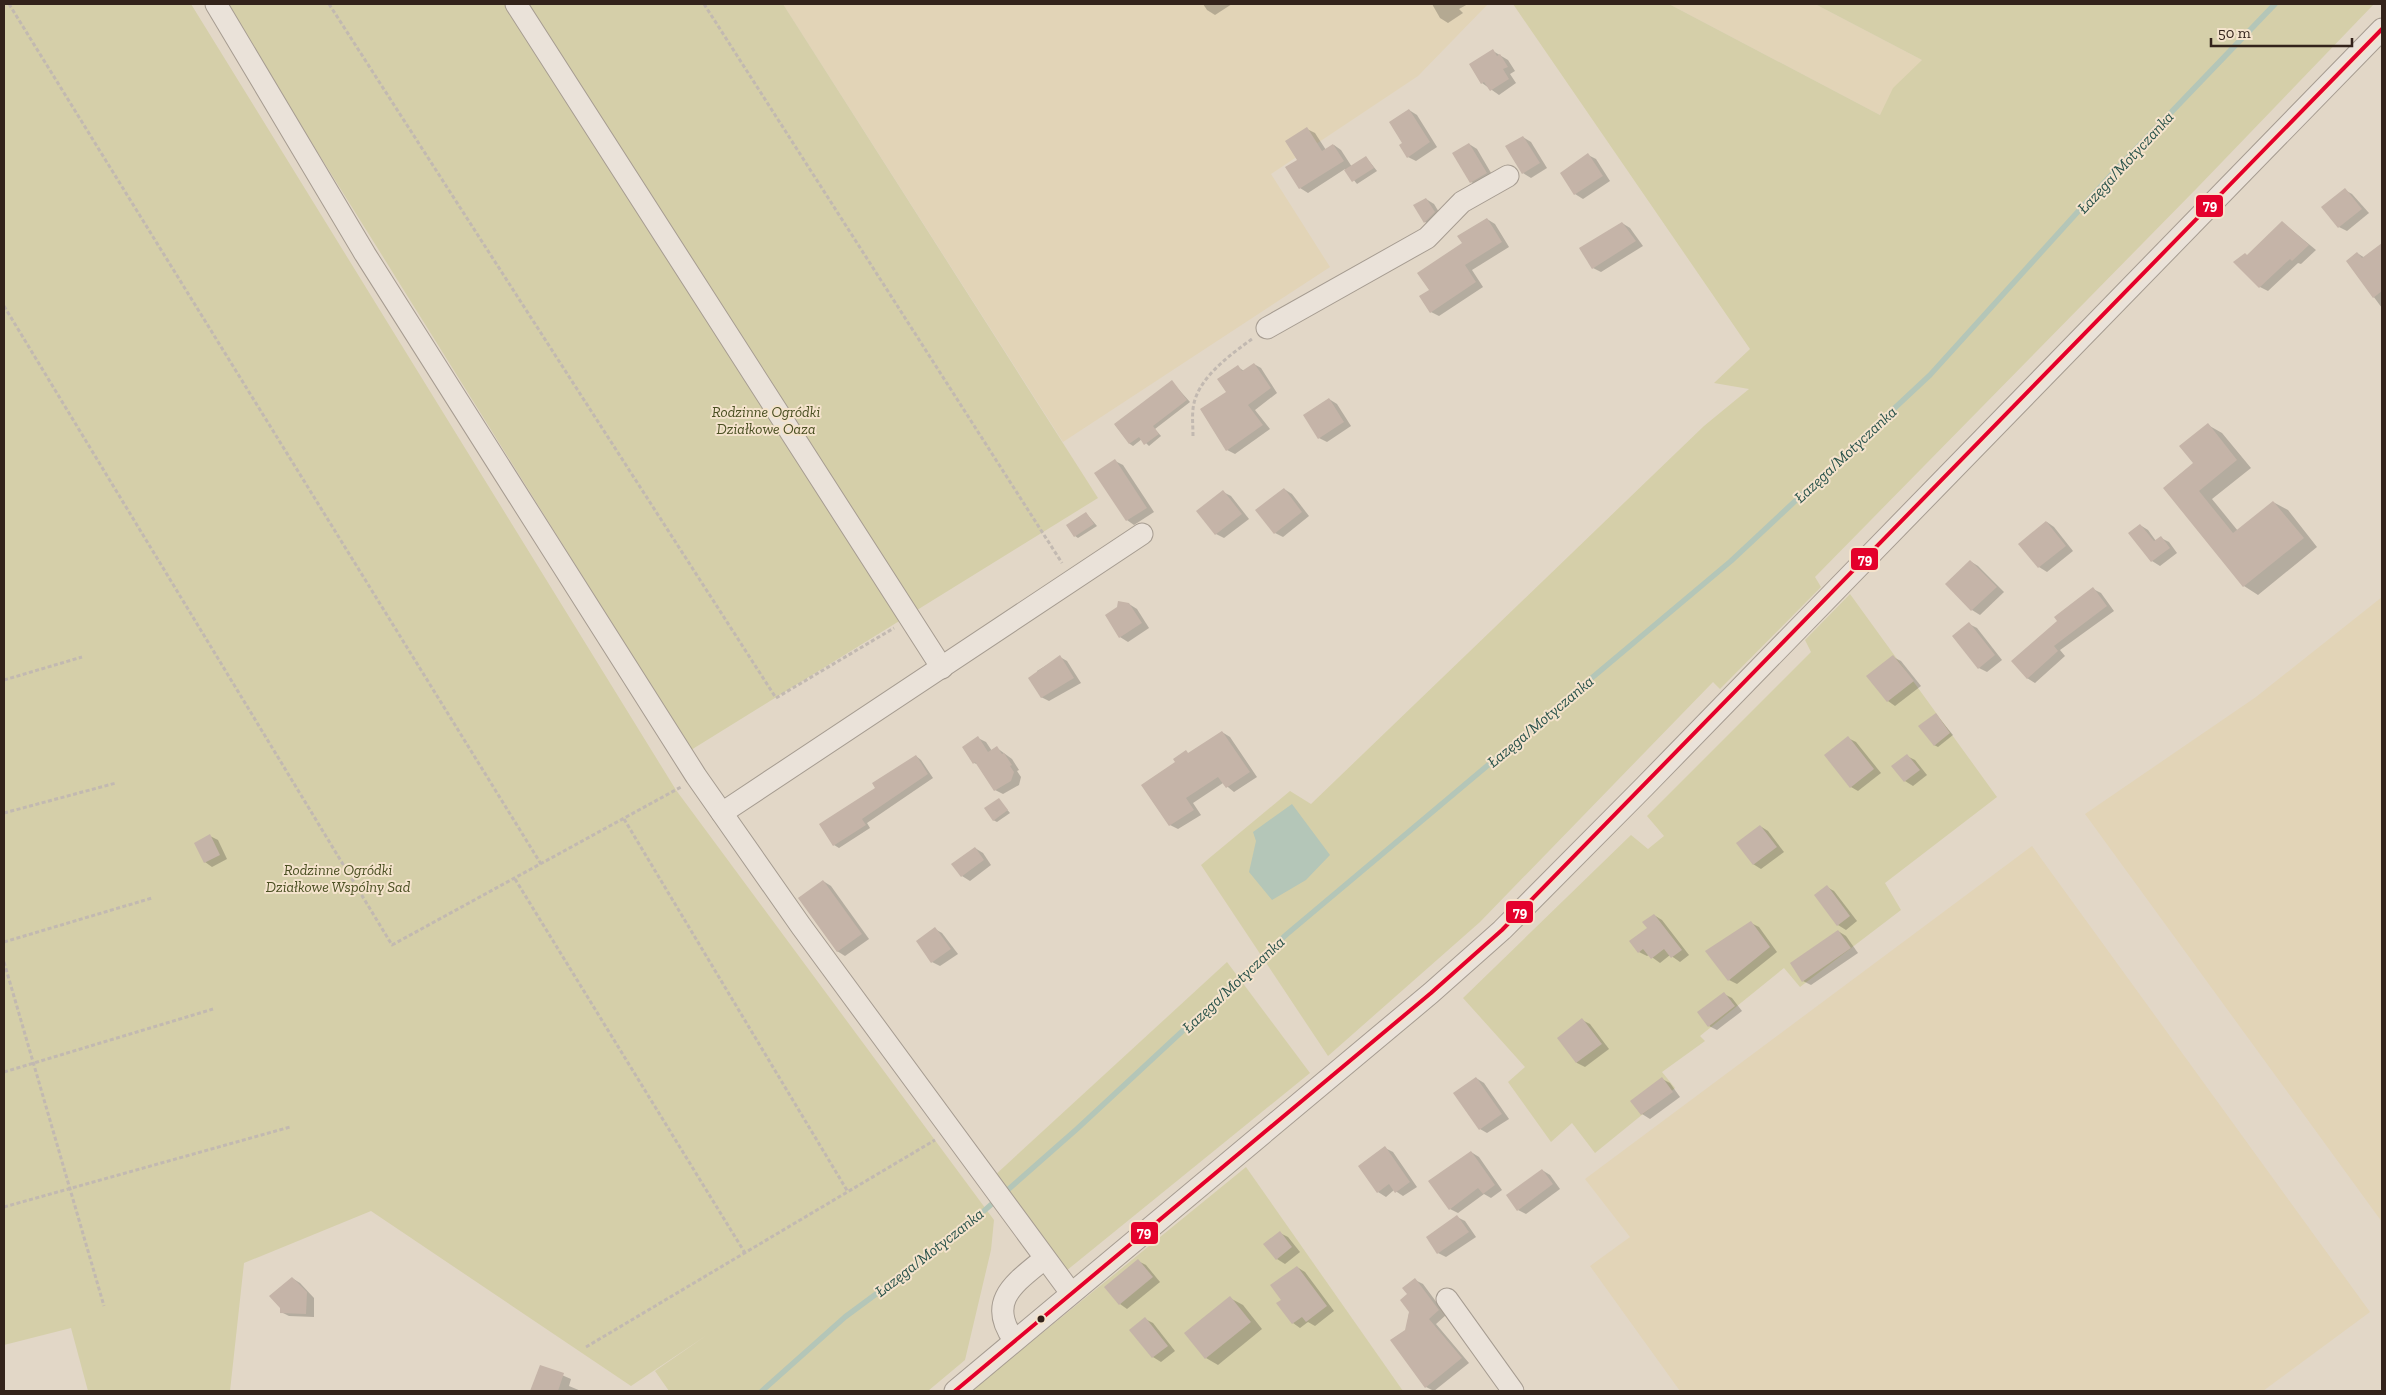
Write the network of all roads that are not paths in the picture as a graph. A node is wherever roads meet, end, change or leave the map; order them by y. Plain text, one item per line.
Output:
1 (216, 4) edge
2 (516, 4) edge
3 (2382, 29) edge
4 (1508, 176) dead end
5 (1267, 328) road end
6 (1142, 534) dead end
7 (942, 668) junction
8 (722, 813) junction
9 (1044, 1259) junction
10 (1071, 1293) junction
11 (1447, 1299) dead end
12 (1014, 1340) junction
13 (955, 1391) edge
14 (1513, 1391) edge

1 - 8 street
2 - 7 street
3 - 10 street
4 - 5 street
6 - 7 street
7 - 8 street
8 - 9 street
9 - 10 street
9 - 12 street
10 - 12 street
11 - 14 street
12 - 13 street

